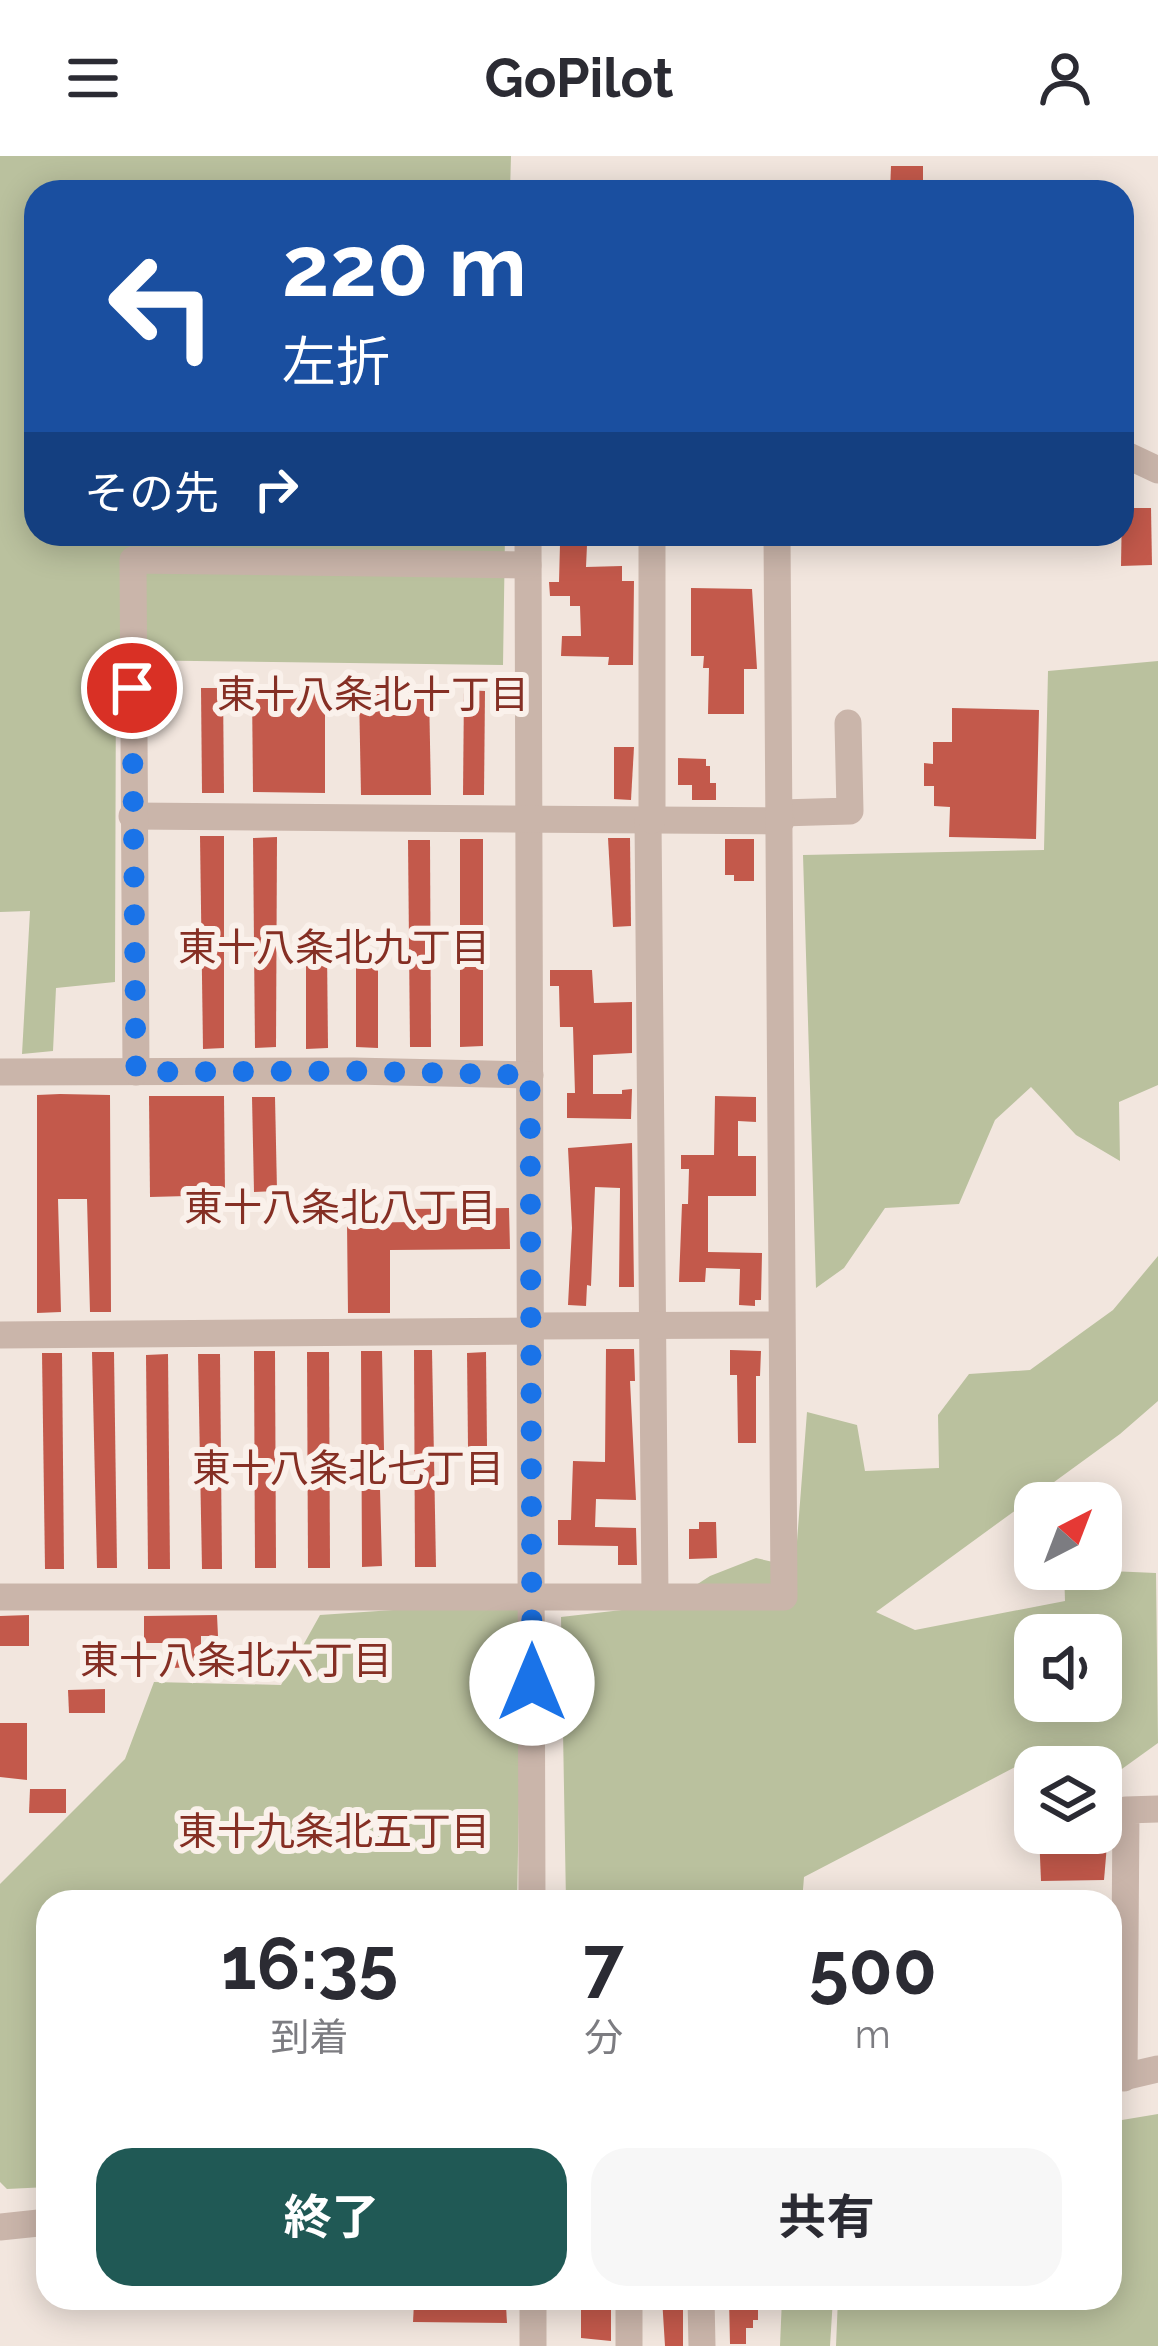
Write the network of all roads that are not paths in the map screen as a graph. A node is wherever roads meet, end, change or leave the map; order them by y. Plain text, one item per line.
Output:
1 (528, 546) edge
2 (652, 546) edge
3 (777, 546) edge
4 (528, 565) junction
5 (848, 723) dead end
6 (132, 817) junction
7 (781, 817) junction
8 (528, 819) junction
9 (650, 820) junction
10 (0, 1072) edge
11 (136, 1072) junction
12 (530, 1075) junction
13 (781, 1325) junction
14 (655, 1326) junction
15 (532, 1329) junction
16 (0, 1335) edge
17 (532, 1596) junction
18 (655, 1597) junction
19 (0, 1598) edge
20 (1158, 1809) edge
21 (532, 1890) edge
22 (1122, 1930) edge
23 (1158, 2069) edge
24 (1122, 2078) edge
25 (36, 2223) edge
26 (0, 2227) edge
27 (533, 2310) edge
28 (629, 2310) edge
29 (701, 2310) edge
30 (533, 2346) edge
31 (629, 2346) edge
32 (702, 2346) edge

1 - 4 street
2 - 9 street
3 - 7 street
4 - 6 street
4 - 8 street
5 - 7 street
6 - 8 street
6 - 11 street
7 - 9 street
7 - 13 street
8 - 9 street
8 - 12 street
9 - 14 street
10 - 11 street
11 - 12 street
12 - 15 street
13 - 14 street
13 - 18 street
14 - 15 street
14 - 18 street
15 - 16 street
15 - 17 street
17 - 18 street
17 - 19 street
17 - 21 street
20 - 22 street
23 - 24 street
25 - 26 street
27 - 30 street
28 - 31 street
29 - 32 street

